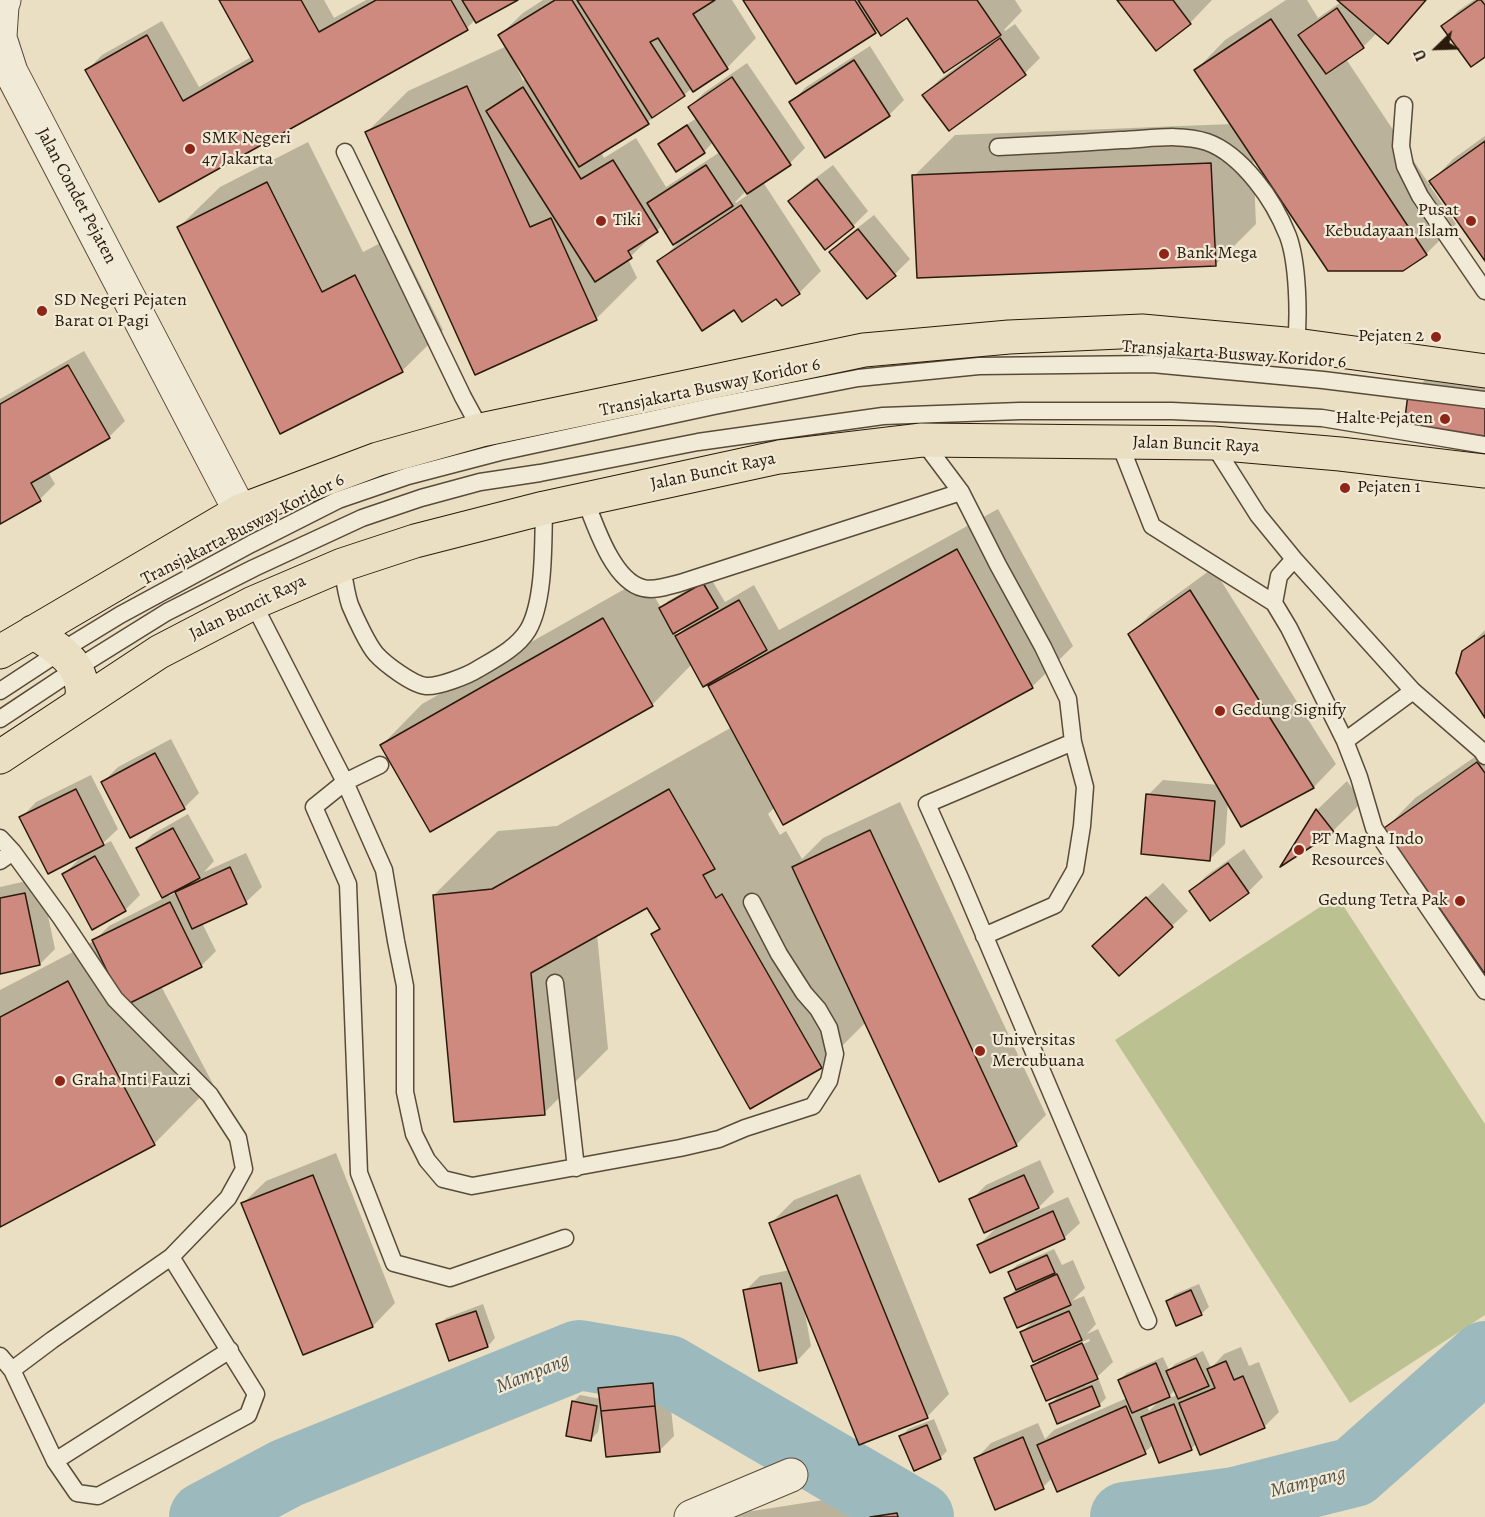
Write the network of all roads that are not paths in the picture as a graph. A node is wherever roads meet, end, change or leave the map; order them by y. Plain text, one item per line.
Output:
1 (1, 17) edge
2 (1404, 105) dead end
3 (998, 147) dead end
4 (345, 152) dead end
5 (1485, 291) edge
6 (1296, 345) junction
7 (1485, 371) edge
8 (1485, 400) edge
9 (481, 430) junction
10 (922, 440) junction
11 (1119, 442) junction
12 (1213, 444) junction
13 (1485, 445) edge
14 (1485, 471) edge
15 (962, 492) junction
16 (585, 499) junction
17 (544, 508) junction
18 (240, 511) junction
19 (1294, 559) junction
20 (342, 565) junction
21 (253, 603) junction
22 (1274, 603) junction
23 (33, 632) junction
24 (0, 652) edge
25 (69, 659) junction
26 (0, 691) edge
27 (1413, 691) junction
28 (81, 703) junction
29 (0, 719) edge
30 (1345, 741) junction
31 (1073, 742) junction
32 (1485, 756) edge
33 (0, 757) edge
34 (380, 765) dead end
35 (345, 782) junction
36 (0, 838) edge
37 (6, 857) edge
38 (752, 902) dead end
39 (984, 936) junction
40 (555, 983) dead end
41 (1485, 991) edge
42 (576, 1168) junction
43 (565, 1238) dead end
44 (171, 1257) junction
45 (1148, 1321) dead end
46 (230, 1350) junction
47 (0, 1356) edge
48 (12, 1370) junction
49 (55, 1461) junction
50 (791, 1475) dead end
51 (691, 1517) edge

1 - 18 street, Jalan Condet Pejaten
2 - 5 lane
3 - 6 lane
4 - 9 lane
6 - 7 main road
6 - 9 main road
8 - 25 lane, Transjakarta Busway Koridor 6
9 - 18 main road
10 - 11 main road, Jalan Buncit Raya
10 - 15 lane
10 - 16 main road, Jalan Buncit Raya
11 - 12 main road, Jalan Buncit Raya
11 - 22 lane
12 - 14 main road, Jalan Buncit Raya
12 - 19 lane
13 - 25 lane, Transjakarta Busway Koridor 6
15 - 16 lane
15 - 31 lane
16 - 17 main road, Jalan Buncit Raya
17 - 20 main road, Jalan Buncit Raya
17 - 20 lane
18 - 23 main road
19 - 22 lane
19 - 27 lane
20 - 21 main road, Jalan Buncit Raya
21 - 28 main road, Jalan Buncit Raya
21 - 35 lane
22 - 30 lane
23 - 24 main road
23 - 25 main road
25 - 26 lane, Transjakarta Busway Koridor 6
25 - 28 main road
25 - 29 lane, Transjakarta Busway Koridor 6
27 - 30 lane
27 - 32 lane
28 - 33 main road, Jalan Buncit Raya
30 - 41 lane
31 - 39 lane
31 - 39 lane
34 - 35 lane
35 - 42 lane
35 - 43 lane
36 - 37 lane
37 - 44 lane
38 - 42 lane
39 - 45 lane
40 - 42 lane
44 - 46 lane
44 - 48 lane
46 - 49 lane
46 - 49 lane
47 - 48 lane
48 - 49 lane
50 - 51 street

